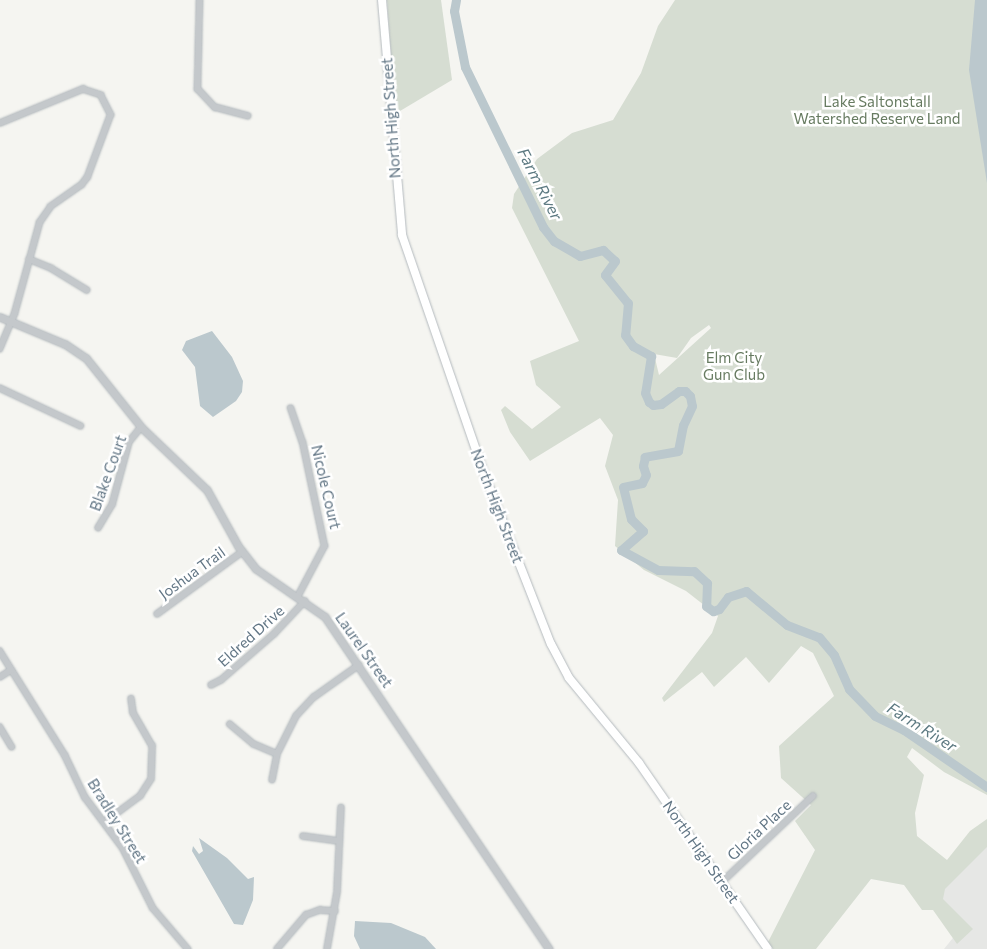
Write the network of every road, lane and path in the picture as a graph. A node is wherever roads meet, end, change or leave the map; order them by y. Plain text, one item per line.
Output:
1 (200, 0) edge
2 (382, 0) edge
3 (248, 116) dead end
4 (0, 122) edge
5 (29, 259) junction
6 (87, 290) dead end
7 (0, 317) edge
8 (11, 322) junction
9 (0, 349) edge
10 (0, 388) edge
11 (291, 408) dead end
12 (81, 426) dead end
13 (142, 427) junction
14 (98, 528) dead end
15 (242, 552) junction
16 (301, 598) junction
17 (157, 614) dead end
18 (0, 651) edge
19 (359, 665) junction
20 (11, 670) junction
21 (0, 677) edge
22 (211, 685) dead end
23 (131, 699) dead end
24 (230, 724) dead end
25 (0, 727) edge
26 (12, 747) dead end
27 (277, 754) junction
28 (272, 780) dead end
29 (813, 796) dead end
30 (341, 808) dead end
31 (105, 822) junction
32 (303, 836) dead end
33 (339, 841) junction
34 (722, 882) junction
35 (335, 911) junction
36 (188, 949) edge
37 (277, 949) edge
38 (327, 949) edge
39 (549, 949) edge
40 (768, 949) edge

1 - 3 street
2 - 34 main road, North High Street
4 - 5 street
5 - 6 street
5 - 8 street
7 - 8 street, Laurel Street
8 - 9 street
8 - 13 street, Laurel Street
10 - 12 street
11 - 16 street, Nicole Court
13 - 14 street, Blake Court
13 - 15 street, Laurel Street
15 - 16 street, Laurel Street
15 - 17 street, Joshua Trail
16 - 19 street, Laurel Street
16 - 22 street, Eldred Drive
18 - 20 street, Bradley Street
19 - 27 street
19 - 39 street, Laurel Street
20 - 21 street
20 - 31 street, Bradley Street
23 - 31 street
24 - 27 street
25 - 26 street
27 - 28 street
29 - 34 street, Gloria Place
30 - 33 street
31 - 36 street, Bradley Street
32 - 33 street
33 - 35 street
34 - 40 main road, North High Street
35 - 37 street
35 - 38 street

